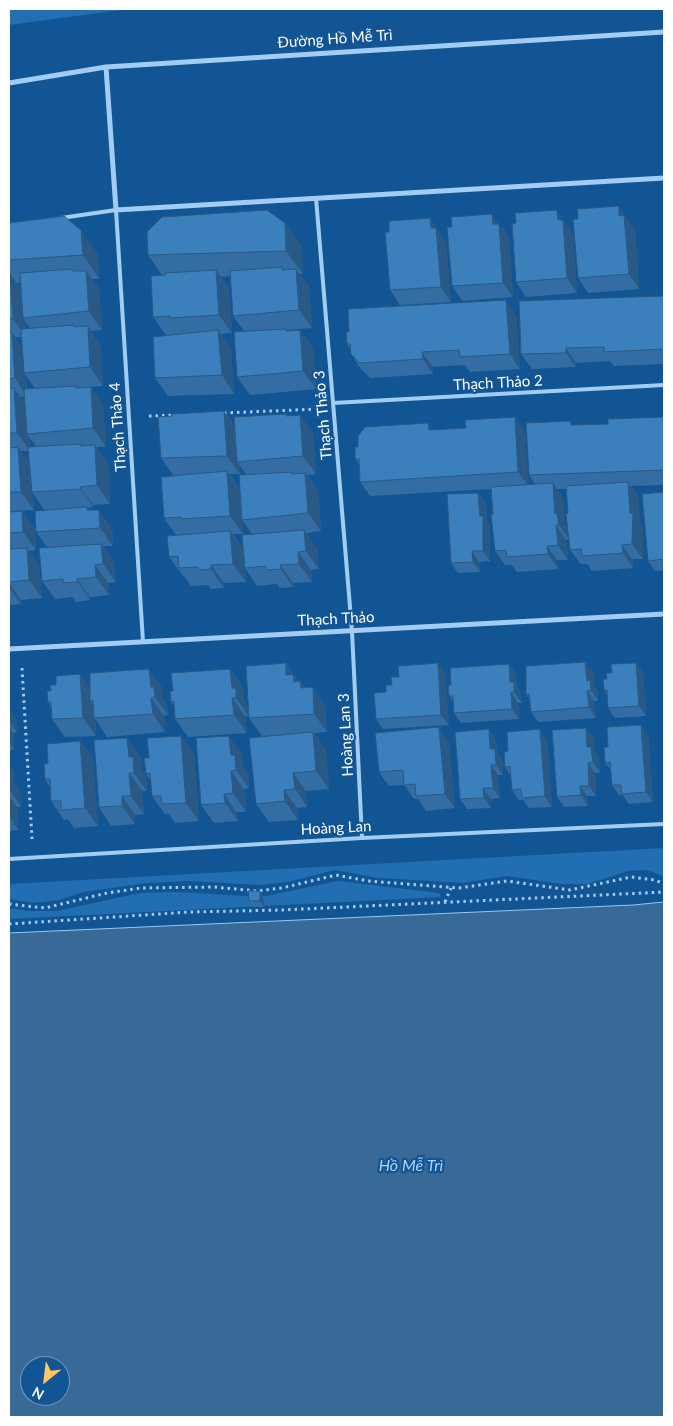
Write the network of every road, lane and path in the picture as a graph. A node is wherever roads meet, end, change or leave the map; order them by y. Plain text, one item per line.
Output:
1 (664, 32) edge
2 (106, 67) junction
3 (9, 83) edge
4 (664, 178) edge
5 (316, 198) junction
6 (116, 210) junction
7 (57, 218) edge
8 (664, 385) edge
9 (333, 403) junction
10 (318, 409) dead end
11 (218, 414) edge
12 (179, 415) edge
13 (149, 416) dead end
14 (664, 614) edge
15 (352, 631) junction
16 (143, 642) junction
17 (9, 649) edge
18 (22, 668) dead end
19 (664, 824) edge
20 (362, 838) junction
21 (32, 839) dead end
22 (9, 859) edge
23 (664, 884) edge
24 (450, 888) junction
25 (664, 892) edge
26 (445, 902) junction
27 (9, 904) edge
28 (9, 924) edge

1 - 2 street, Đường Hồ Mễ Trì
2 - 3 street, Đường Hồ Mễ Trì
2 - 6 street
4 - 5 street
5 - 6 street
5 - 9 lane, Thạch Thảo 3
6 - 7 lane
6 - 16 lane, Thạch Thảo 4
8 - 9 lane, Thạch Thảo 2
9 - 15 lane, Thạch Thảo 3
10 - 11 path
12 - 13 path
14 - 15 street, Thạch Thảo
15 - 16 street, Thạch Thảo
15 - 20 lane, Hoàng Lan 3
16 - 17 street, Thạch Thảo
18 - 21 path
19 - 20 lane, Hoàng Lan
20 - 22 lane, Hoàng Lan
23 - 24 path
24 - 26 path
24 - 27 path
25 - 26 path
26 - 28 path

